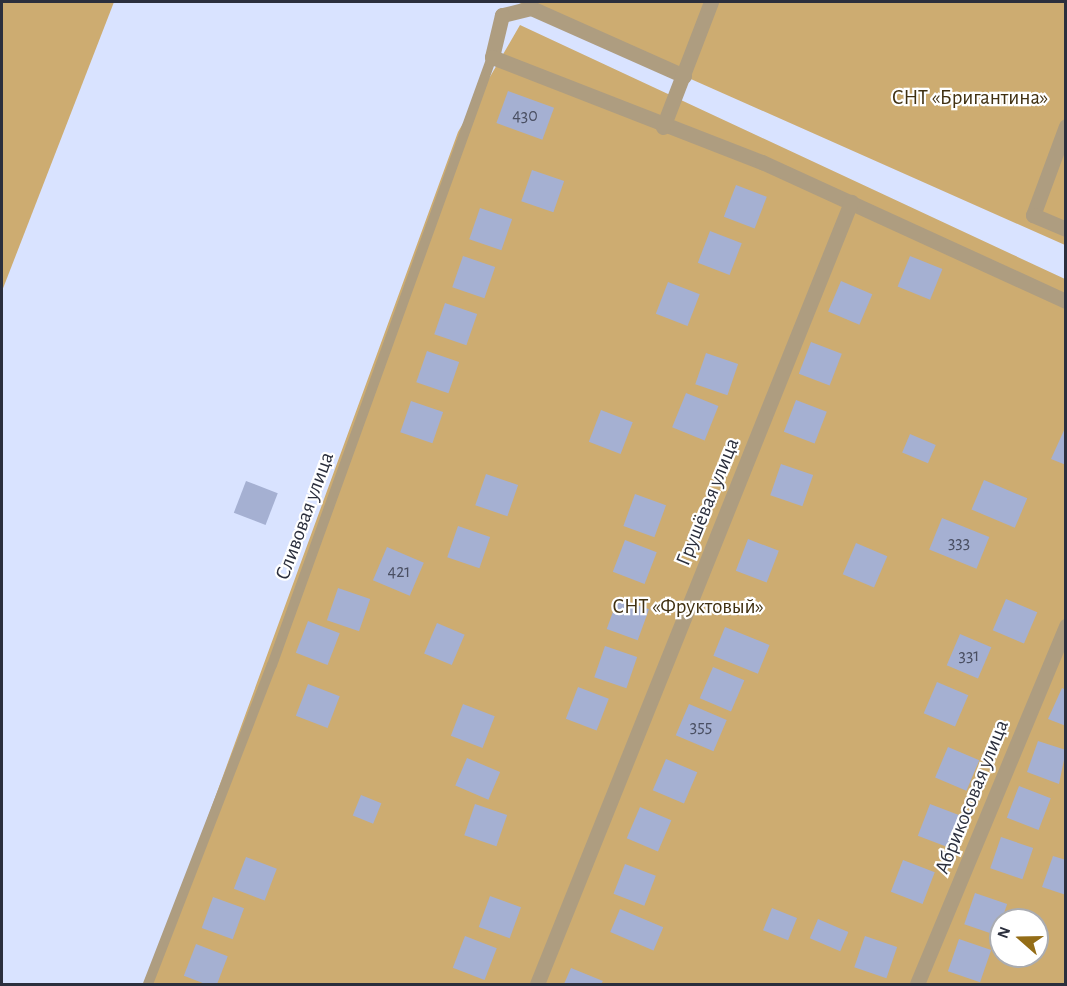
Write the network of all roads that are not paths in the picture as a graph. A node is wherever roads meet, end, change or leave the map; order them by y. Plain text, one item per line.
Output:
1 (711, 2) edge
2 (492, 57) junction
3 (684, 76) junction
4 (1065, 126) edge
5 (663, 127) junction
6 (851, 202) junction
7 (1065, 229) edge
8 (1065, 301) edge
9 (1065, 626) edge
10 (148, 984) edge
11 (537, 984) edge
12 (917, 984) edge

1 - 3 street
2 - 3 street
2 - 5 street
2 - 10 lane, Сливовая улица
3 - 5 street
4 - 7 street
5 - 6 street
6 - 8 street
6 - 11 street, Грушёвая улица
9 - 12 street, Абрикосовая улица

